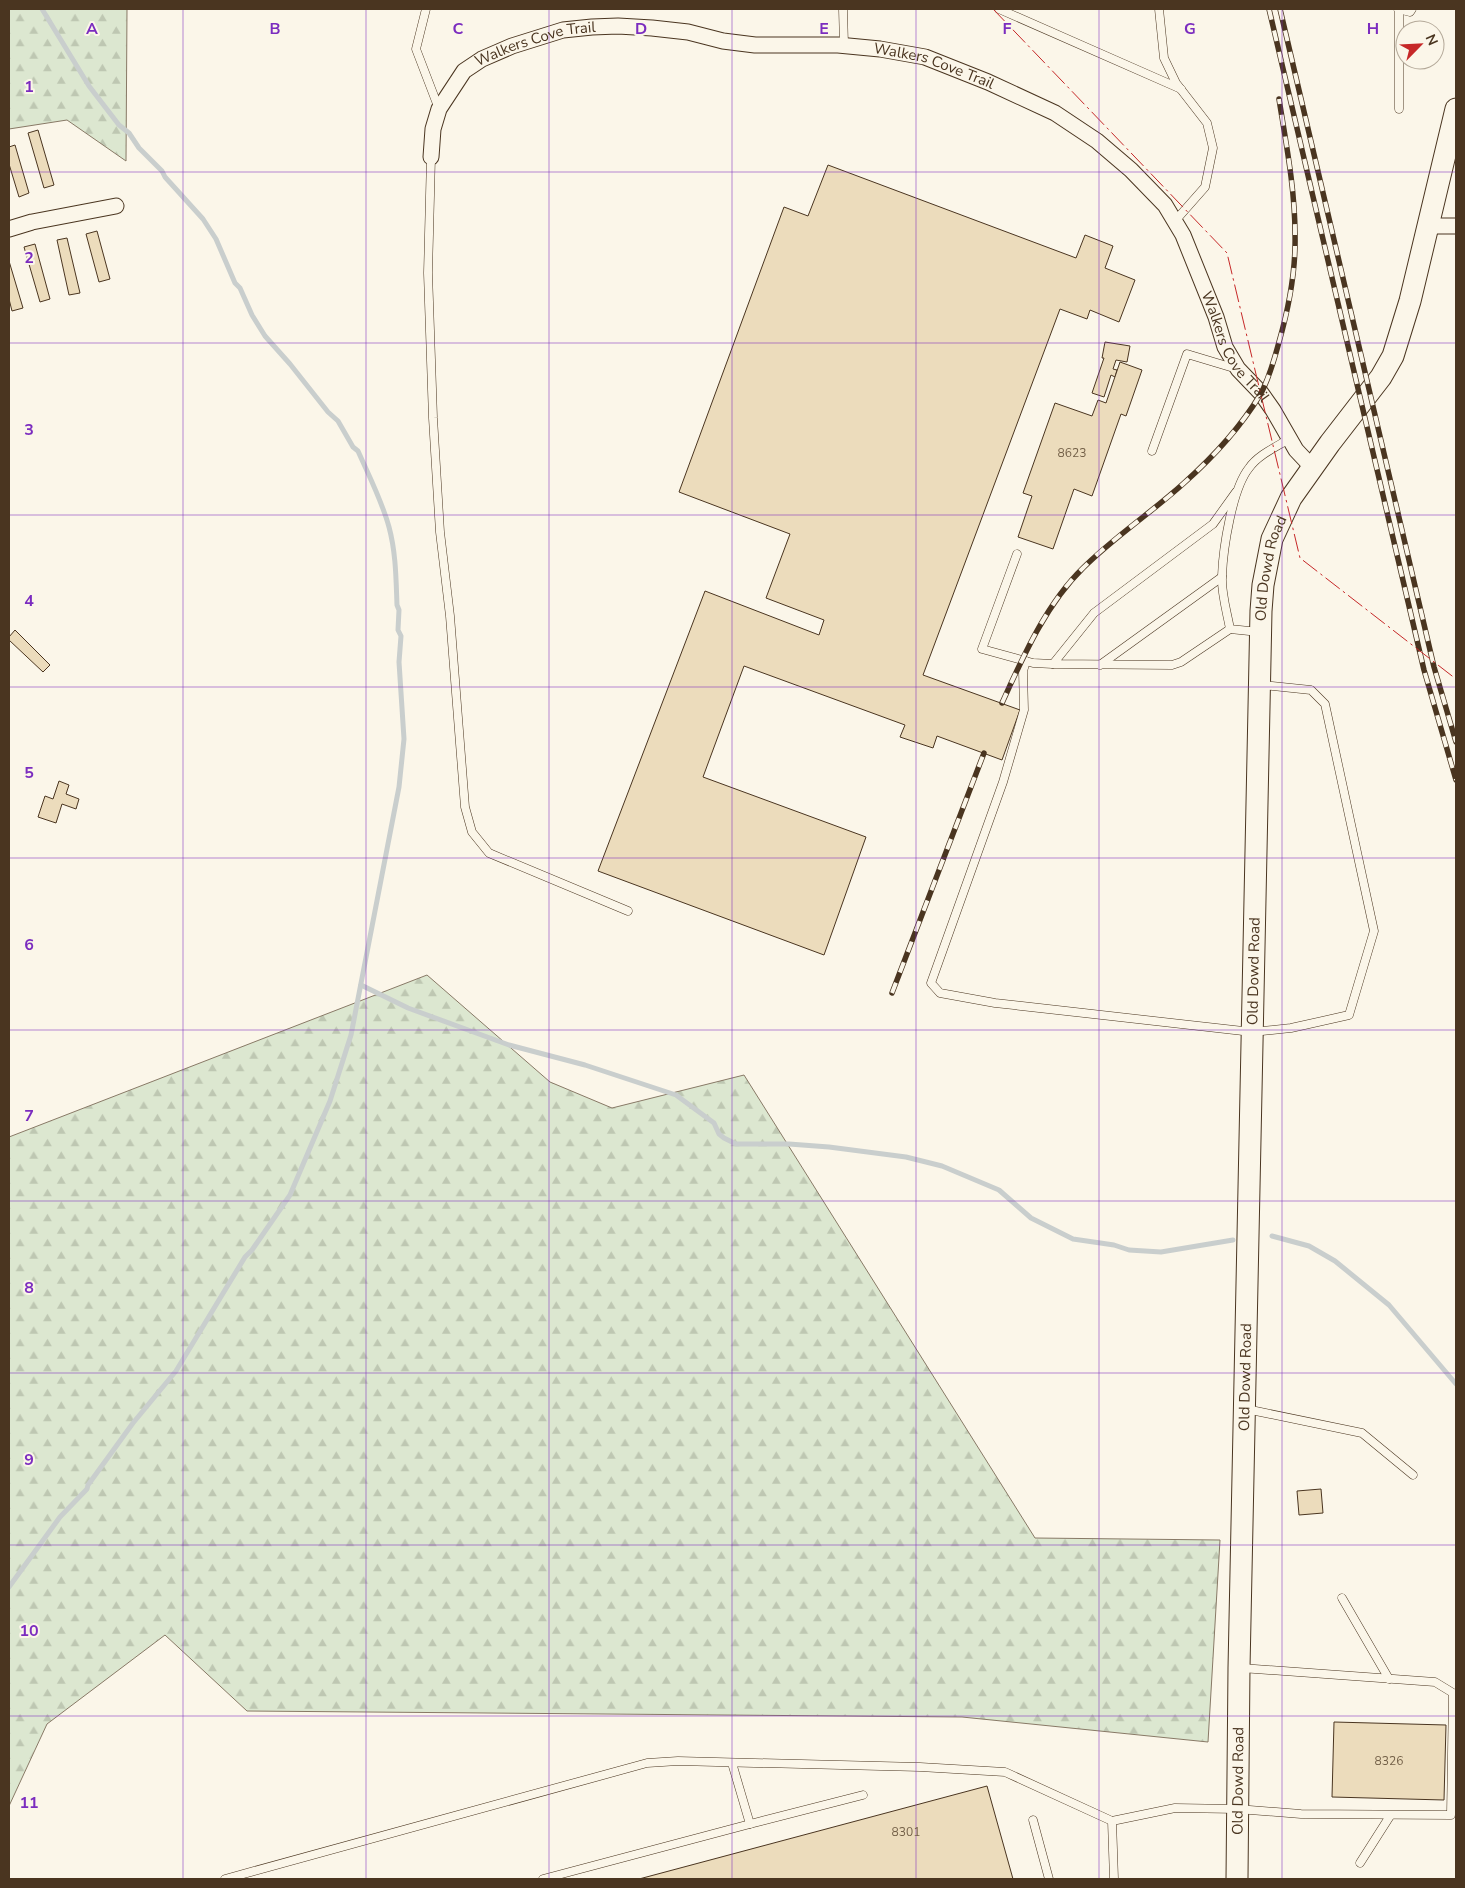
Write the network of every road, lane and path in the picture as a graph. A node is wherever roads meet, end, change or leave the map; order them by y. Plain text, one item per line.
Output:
1 (426, 9) edge
2 (843, 9) edge
3 (1000, 9) edge
4 (1159, 9) edge
5 (1398, 9) edge
6 (1412, 9) edge
7 (844, 45) junction
8 (1182, 89) junction
9 (439, 109) junction
10 (1399, 109) dead end
11 (1456, 109) edge
12 (431, 157) joint
13 (116, 206) dead end
14 (1175, 222) junction
15 (1428, 226) junction
16 (1456, 226) edge
17 (9, 229) edge
18 (1238, 369) junction
19 (1290, 439) junction
20 (1152, 451) dead end
21 (1312, 467) junction
22 (1236, 492) junction
23 (1017, 554) dead end
24 (1222, 577) junction
25 (1230, 629) junction
26 (1261, 633) junction
27 (1026, 661) junction
28 (1053, 664) junction
29 (1099, 666) junction
30 (1260, 684) junction
31 (628, 911) dead end
32 (1252, 1032) junction
33 (1244, 1408) junction
34 (1413, 1475) dead end
35 (1342, 1598) dead end
36 (1239, 1668) junction
37 (1389, 1679) junction
38 (732, 1763) junction
39 (863, 1795) dead end
40 (1237, 1809) junction
41 (1390, 1816) junction
42 (1033, 1820) dead end
43 (1112, 1821) junction
44 (750, 1824) junction
45 (1360, 1863) dead end
46 (226, 1879) edge
47 (544, 1879) edge
48 (1049, 1879) edge
49 (1114, 1879) edge
50 (1237, 1879) edge

1 - 9 lane
2 - 7 lane
3 - 8 lane
4 - 8 lane
5 - 6 lane
5 - 10 lane
7 - 9 street, Walkers Cove Trail
7 - 14 street, Walkers Cove Trail
8 - 14 lane
9 - 12 street, Walkers Cove Trail
11 - 15 street, Old Dowd Road
12 - 31 lane
13 - 17 street
14 - 18 street, Walkers Cove Trail
15 - 16 street
15 - 21 street, Old Dowd Road
18 - 19 street, Walkers Cove Trail
18 - 20 lane
19 - 21 street, Walkers Cove Trail
19 - 22 lane
21 - 26 street, Old Dowd Road
22 - 24 lane
22 - 28 lane
23 - 27 lane
24 - 25 lane
24 - 29 lane
25 - 26 lane
25 - 29 lane
26 - 30 street, Old Dowd Road
27 - 28 lane
27 - 32 lane
28 - 29 lane
30 - 32 street, Old Dowd Road
30 - 32 lane
32 - 33 street, Old Dowd Road
33 - 34 lane
33 - 36 street, Old Dowd Road
35 - 37 lane
36 - 37 lane
36 - 40 street, Old Dowd Road
37 - 41 lane
38 - 43 lane
38 - 44 lane
38 - 46 lane
39 - 44 lane
40 - 41 lane
40 - 43 lane
40 - 50 street, Old Dowd Road
41 - 45 lane
42 - 48 lane
43 - 49 lane
44 - 47 lane

